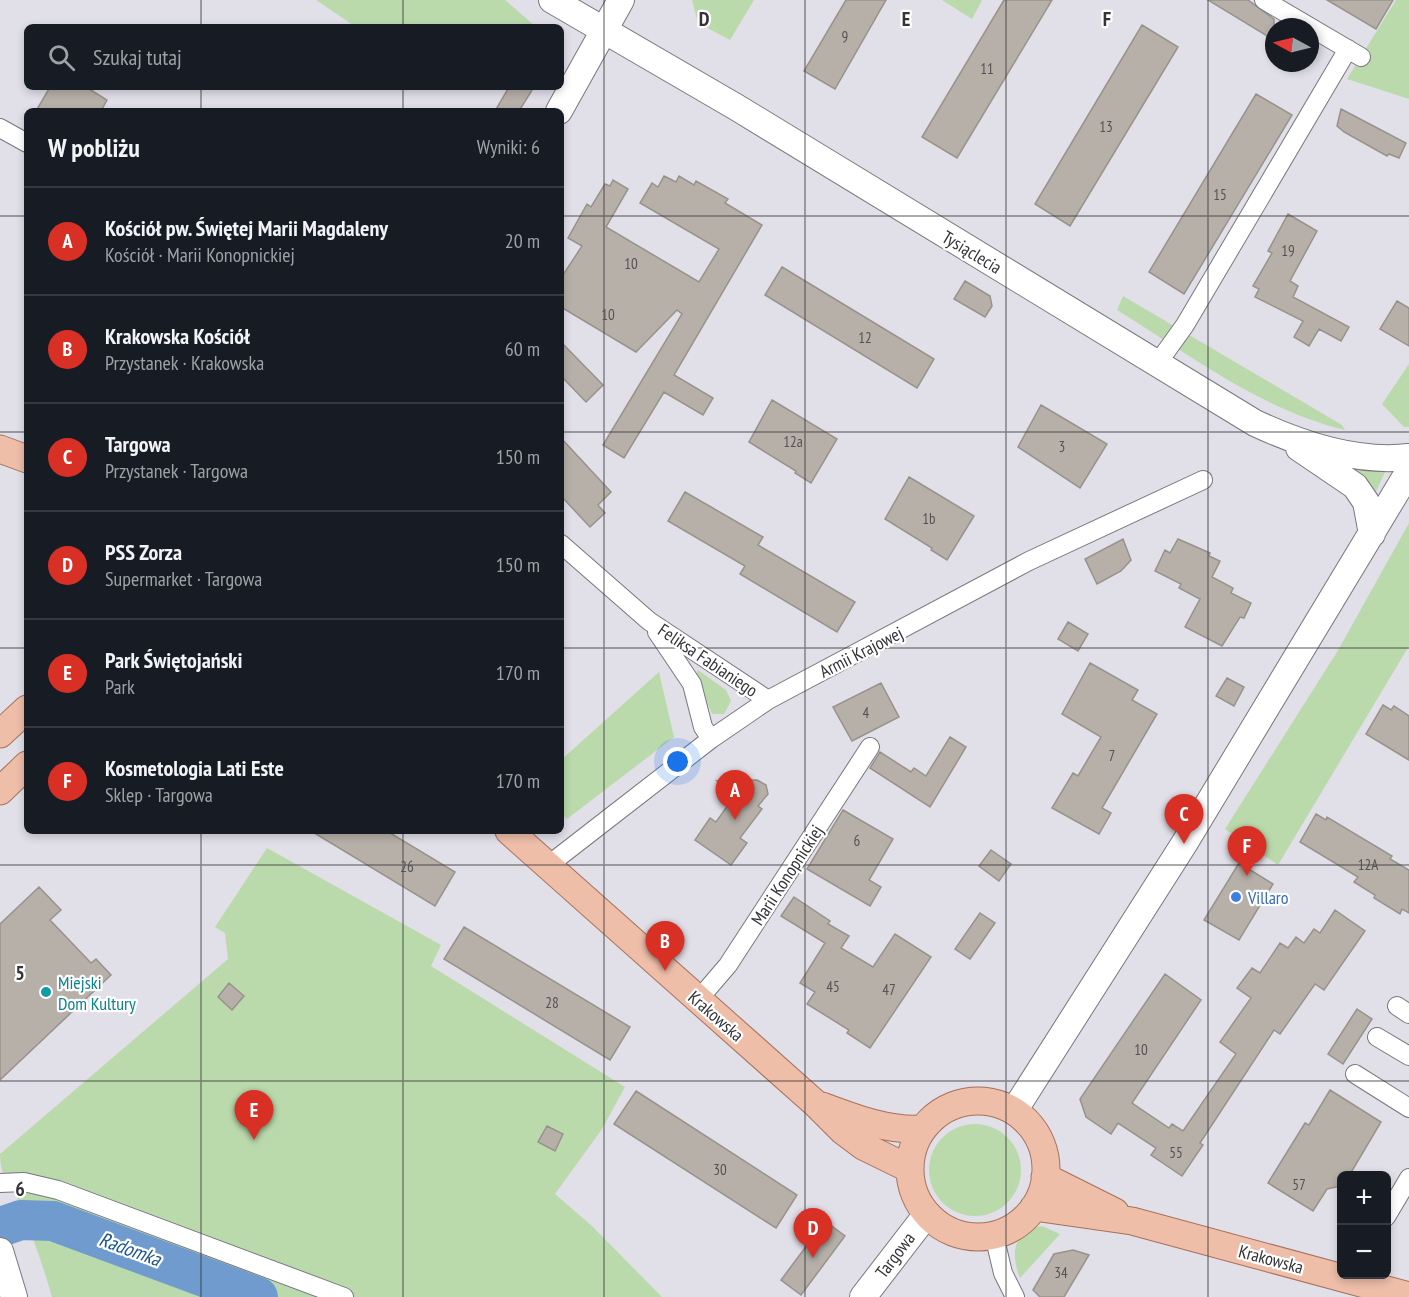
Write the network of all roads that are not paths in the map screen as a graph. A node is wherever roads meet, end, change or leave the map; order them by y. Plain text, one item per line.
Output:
1 (552, 0) edge
2 (621, 0) edge
3 (1264, 0) edge
4 (603, 31) junction
5 (561, 108) edge
6 (0, 128) edge
7 (24, 141) edge
8 (1157, 364) junction
9 (1278, 434) junction
10 (1409, 458) edge
11 (1409, 471) edge
12 (1203, 480) dead end
13 (1372, 534) junction
14 (564, 547) edge
15 (649, 621) junction
16 (768, 700) junction
17 (24, 713) edge
18 (0, 735) edge
19 (711, 739) junction
20 (870, 747) dead end
21 (24, 768) edge
22 (0, 791) edge
23 (512, 834) edge
24 (546, 867) junction
25 (698, 1000) junction
26 (1377, 1036) dead end
27 (1409, 1056) edge
28 (1355, 1074) dead end
29 (816, 1104) junction
30 (1409, 1108) edge
31 (1014, 1111) junction
32 (922, 1130) junction
33 (910, 1169) junction
34 (1045, 1177) junction
35 (1409, 1178) edge
36 (0, 1183) edge
37 (1034, 1207) junction
38 (1391, 1209) edge
39 (927, 1214) junction
40 (1132, 1221) junction
41 (994, 1235) junction
42 (0, 1251) edge
43 (1337, 1272) edge
44 (1362, 1279) edge
45 (1409, 1296) edge
46 (14, 1297) edge
47 (344, 1297) edge
48 (863, 1297) edge
49 (1016, 1297) edge

1 - 4 street, Tysiąclecia
2 - 4 street
3 - 8 street
4 - 5 street
4 - 8 street, Tysiąclecia
6 - 7 street
8 - 9 street, Tysiąclecia
9 - 10 street, Tysiąclecia
9 - 13 street
11 - 13 street
12 - 16 street, Armii Krajowej
13 - 31 street
14 - 15 street, Feliksa Fabianiego
15 - 16 street, Feliksa Fabianiego
15 - 19 street, Feliksa Fabianiego
16 - 19 street, Armii Krajowej
17 - 18 main road
19 - 24 street, Armii Krajowej
20 - 25 street, Marii Konopnickiej
21 - 22 main road
23 - 24 main road, Krakowska
24 - 25 main road, Krakowska
25 - 29 main road, Krakowska
26 - 27 street
28 - 30 street
29 - 32 main road, Krakowska
29 - 33 main road, Krakowska
31 - 32 main road
31 - 34 main road
32 - 33 main road
33 - 39 main road
34 - 37 main road
34 - 40 main road, Krakowska
35 - 38 street
36 - 47 street
37 - 40 main road, Krakowska
37 - 41 main road
39 - 41 main road
39 - 48 street, Targowa
40 - 43 main road, Krakowska
41 - 49 street
42 - 46 street
44 - 45 main road, Krakowska

